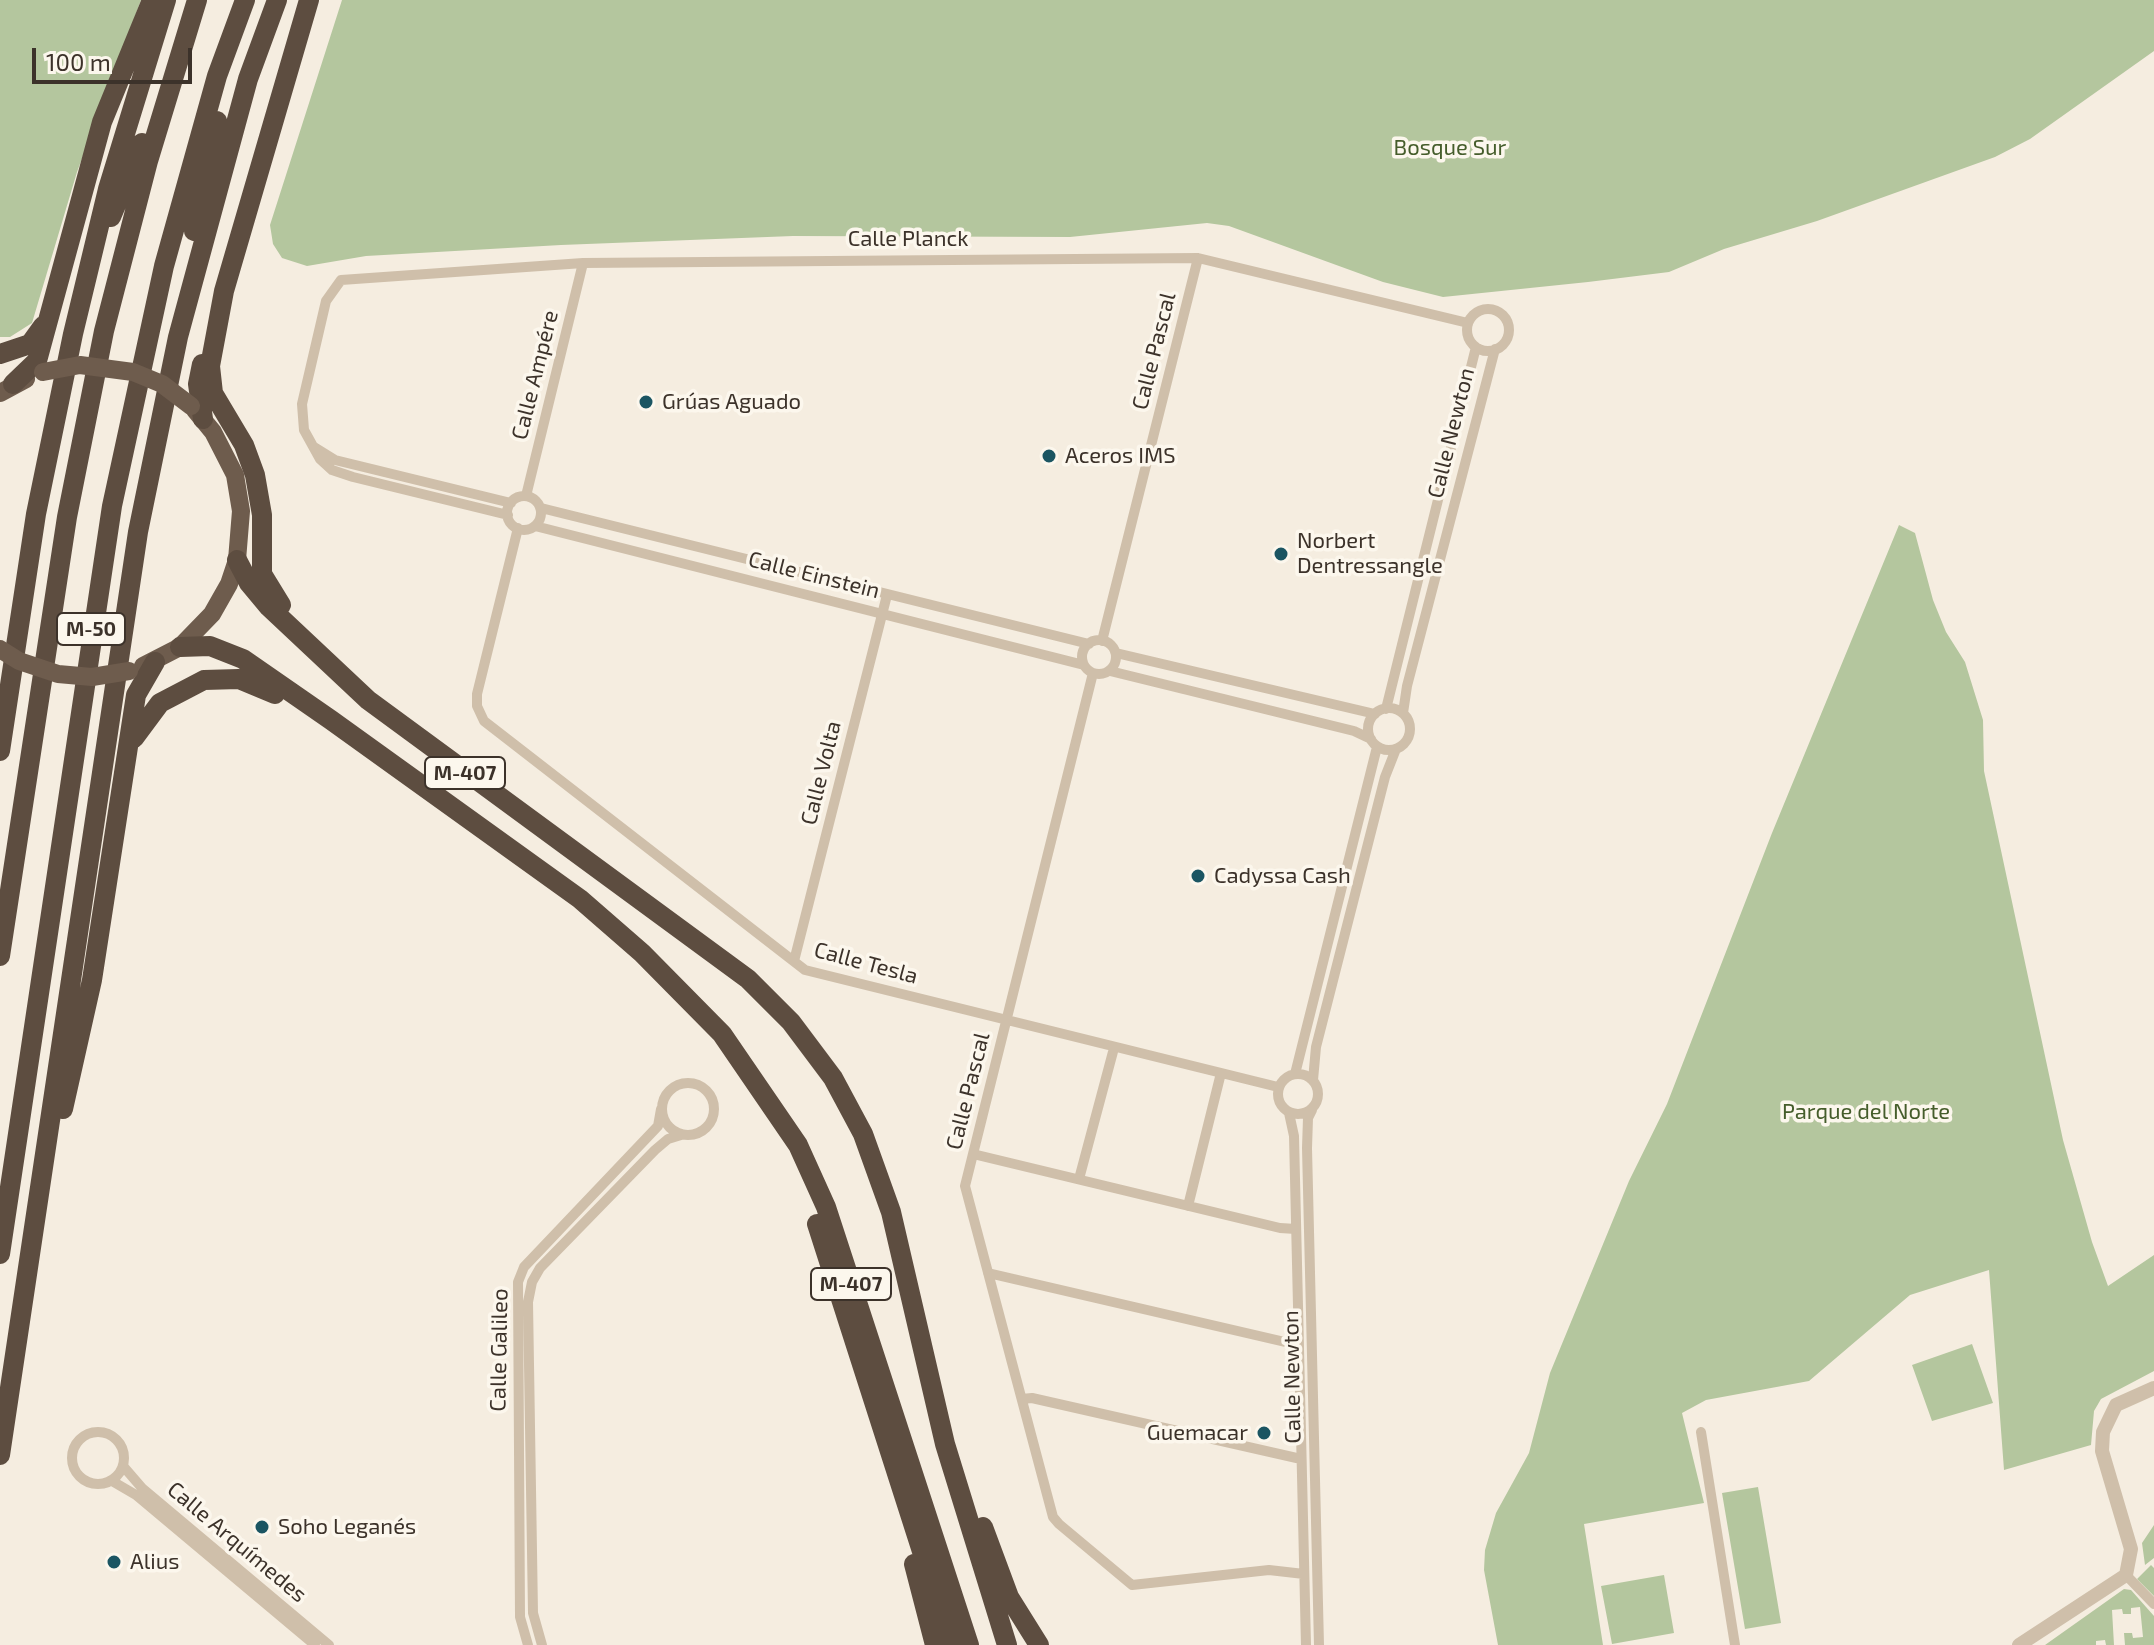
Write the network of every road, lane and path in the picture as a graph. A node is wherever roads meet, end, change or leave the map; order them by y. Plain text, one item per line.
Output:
1 (152, 0) edge
2 (166, 0) edge
3 (197, 0) edge
4 (277, 0) edge
5 (309, 0) edge
6 (242, 8) edge
7 (168, 94) junction
8 (1198, 258) junction
9 (583, 263) junction
10 (224, 291) junction
11 (51, 312) junction
12 (1468, 323) junction
13 (73, 334) junction
14 (178, 337) junction
15 (1476, 347) junction
16 (1495, 349) junction
17 (0, 354) edge
18 (7, 389) edge
19 (197, 413) junction
20 (312, 446) junction
21 (526, 496) junction
22 (511, 503) junction
23 (541, 508) junction
24 (508, 515) junction
25 (535, 526) junction
26 (518, 528) junction
27 (237, 560) junction
28 (887, 595) junction
29 (882, 613) junction
30 (1102, 641) junction
31 (1089, 644) junction
32 (180, 647) junction
33 (0, 649) edge
34 (319, 651) junction
35 (1116, 653) junction
36 (155, 662) junction
37 (1084, 665) junction
38 (1110, 671) junction
39 (1093, 673) junction
40 (1386, 709) junction
41 (1403, 713) junction
42 (1375, 714) junction
43 (331, 720) junction
44 (1374, 743) junction
45 (128, 748) junction
46 (1396, 749) junction
47 (0, 751) edge
48 (0, 956) edge
49 (794, 961) junction
50 (654, 965) junction
51 (1007, 1021) junction
52 (1114, 1048) junction
53 (1221, 1073) junction
54 (1295, 1074) junction
55 (1313, 1080) junction
56 (1278, 1087) junction
57 (661, 1109) junction
58 (1312, 1110) junction
59 (1289, 1113) junction
60 (681, 1135) junction
61 (973, 1154) junction
62 (1079, 1179) junction
63 (1188, 1206) junction
64 (1296, 1229) junction
65 (0, 1254) edge
66 (988, 1273) junction
67 (24, 1297) junction
68 (1298, 1345) junction
69 (2154, 1388) edge
70 (1022, 1399) junction
71 (1701, 1432) dead end
72 (945, 1444) junction
73 (0, 1455) edge
74 (1301, 1459) junction
75 (123, 1466) junction
76 (112, 1481) junction
77 (900, 1485) junction
78 (1304, 1574) junction
79 (2126, 1575) junction
80 (2154, 1604) edge
81 (315, 1645) edge
82 (329, 1645) edge
83 (528, 1645) edge
84 (542, 1645) edge
85 (935, 1645) edge
86 (952, 1645) edge
87 (969, 1645) edge
88 (1007, 1645) edge
89 (1039, 1645) edge
90 (1306, 1645) edge
91 (1319, 1645) edge
92 (1735, 1645) edge
93 (2019, 1645) edge

1 - 11 highway
2 - 13 highway
3 - 7 highway, M-50
4 - 14 highway
5 - 10 highway
6 - 14 highway
6 - 65 highway, M-50
7 - 13 highway
7 - 48 highway, M-50
8 - 9 street, Calle Planck
8 - 12 street, Calle Planck
8 - 30 street, Calle Pascal
9 - 20 street, Calle Planck
9 - 21 street, Calle Ampére
10 - 19 highway
10 - 34 highway
11 - 17 highway
11 - 18 highway
12 - 15 street
12 - 16 street
13 - 47 highway
14 - 67 highway
15 - 16 street
15 - 40 street, Calle Newton
16 - 41 street, Calle Newton
18 - 19 highway, bridge
19 - 27 highway
20 - 22 street
20 - 24 street
21 - 22 street
21 - 23 street
22 - 24 street
23 - 25 street
23 - 28 street, Calle Einstein
24 - 26 street
25 - 26 street
25 - 29 street, Calle Einstein
26 - 49 street, Calle Tesla
27 - 32 highway
27 - 34 highway, M-407
28 - 29 street, Calle Volta
28 - 31 street, Calle Einstein
29 - 37 street, Calle Einstein
29 - 49 street, Calle Volta
30 - 31 street
30 - 35 street
31 - 37 street
32 - 36 highway
32 - 43 highway, M-407
33 - 36 highway, bridge
34 - 72 highway, M-407
35 - 38 street
35 - 42 street
36 - 45 highway
37 - 39 street
38 - 39 street
38 - 44 street
39 - 51 street, Calle Pascal
40 - 41 street
40 - 42 street
41 - 46 street
42 - 44 street
43 - 45 highway
43 - 50 highway, M-407
44 - 46 street
44 - 54 street
45 - 67 highway
46 - 55 street
49 - 51 street, Calle Tesla
50 - 77 highway, M-407
50 - 87 highway, M-407
51 - 52 street, Calle Tesla
51 - 61 street, Calle Pascal
52 - 53 street, Calle Tesla
52 - 62 street
53 - 56 street, Calle Tesla
53 - 63 street
54 - 55 street
54 - 56 street
55 - 58 street
56 - 59 street
57 - 60 street
57 - 60 street
57 - 83 street, Calle Galileo
58 - 59 street
58 - 91 street, Calle Newton
59 - 64 street, Calle Newton
60 - 84 street, Calle Galileo
61 - 62 street
61 - 66 street, Calle Pascal
62 - 63 street
63 - 64 street
64 - 68 street, Calle Newton
66 - 68 street
66 - 70 street, Calle Pascal
67 - 73 highway
68 - 74 street, Calle Newton
69 - 79 street
70 - 74 street
70 - 78 street, Calle Pascal
71 - 92 street
72 - 88 highway, M-407
72 - 89 highway, M-407
74 - 78 street, Calle Newton
75 - 76 street
75 - 76 street, Calle Arquímedes
75 - 82 street, Calle Arquímedes
76 - 81 street, Calle Arquímedes
77 - 85 highway, M-407
77 - 86 highway, M-407
78 - 90 street, Calle Newton
79 - 80 street
79 - 93 street

